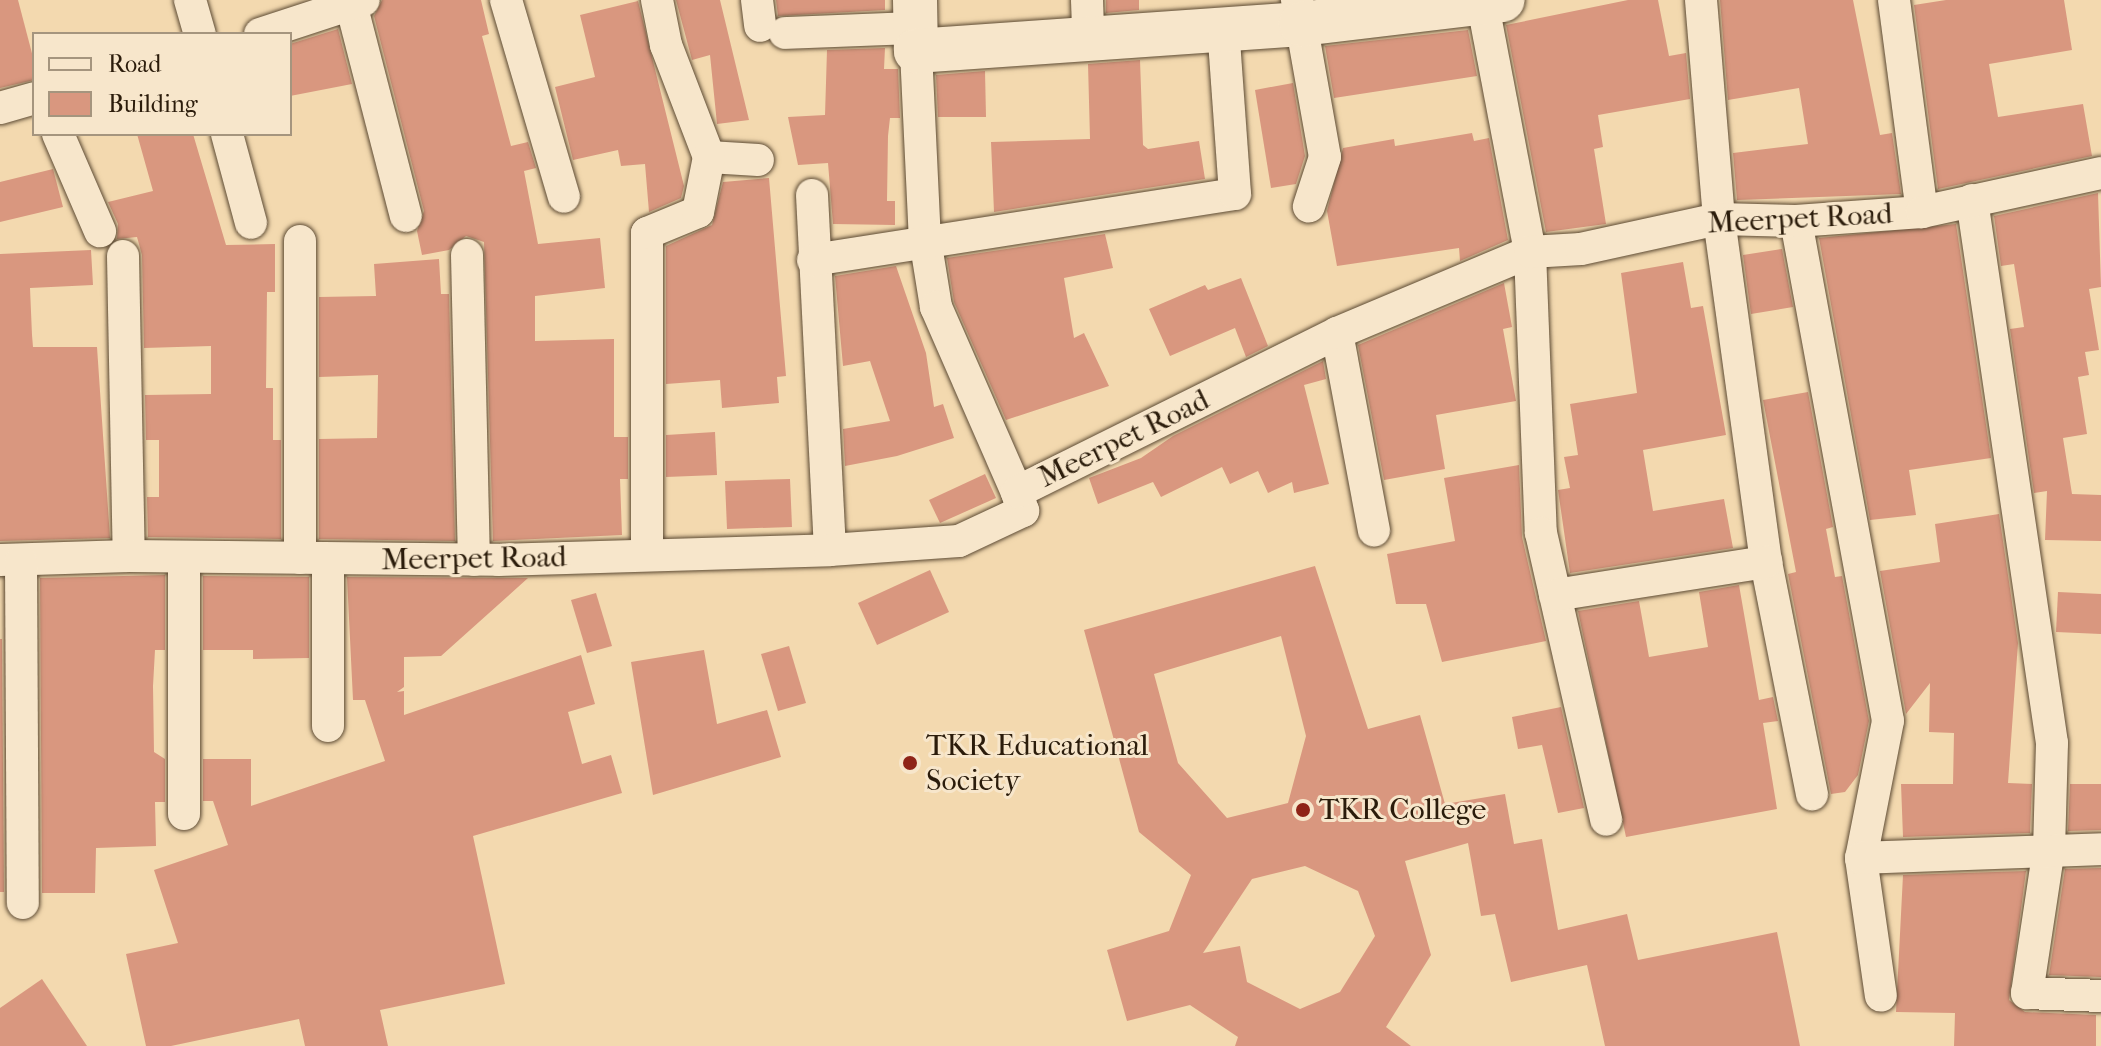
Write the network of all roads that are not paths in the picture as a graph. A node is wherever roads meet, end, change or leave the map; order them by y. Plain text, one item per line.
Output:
1 (190, 0) edge
2 (506, 0) edge
3 (657, 0) edge
4 (1701, 0) edge
5 (1894, 0) edge
6 (355, 1) edge
7 (1489, 1) edge
8 (1299, 12) edge
9 (1088, 18) edge
10 (767, 20) edge
11 (916, 26) edge
12 (1223, 28) junction
13 (199, 32) edge
14 (266, 32) edge
15 (32, 99) edge
16 (0, 108) edge
17 (59, 136) edge
18 (228, 136) edge
19 (709, 157) junction
20 (758, 160) dead end
21 (2101, 173) edge
22 (812, 195) dead end
23 (564, 197) dead end
24 (1972, 200) junction
25 (1309, 206) dead end
26 (1922, 212) junction
27 (406, 216) dead end
28 (1719, 219) junction
29 (1796, 221) junction
30 (251, 223) dead end
31 (100, 231) dead end
32 (925, 239) junction
33 (300, 241) dead end
34 (1530, 252) junction
35 (467, 255) dead end
36 (123, 256) dead end
37 (813, 260) junction
38 (1337, 333) junction
39 (1017, 492) junction
40 (1374, 531) dead end
41 (830, 550) junction
42 (647, 555) junction
43 (129, 556) junction
44 (184, 557) junction
45 (314, 559) junction
46 (474, 560) junction
47 (10, 561) edge
48 (1766, 562) junction
49 (1555, 595) junction
50 (328, 726) dead end
51 (1812, 795) dead end
52 (184, 814) dead end
53 (1606, 820) dead end
54 (2049, 848) junction
55 (2101, 849) edge
56 (1861, 858) junction
57 (23, 903) dead end
58 (1881, 996) dead end
59 (2101, 996) edge

1 - 13 street
2 - 23 street
3 - 19 street
4 - 28 street
5 - 26 street
6 - 14 street
6 - 27 street
7 - 8 street
7 - 34 street
8 - 12 street
8 - 25 street
9 - 11 street
9 - 12 street
10 - 11 street
11 - 32 street
12 - 32 street
15 - 16 street
17 - 31 street
18 - 30 street
19 - 20 street
19 - 42 street
21 - 24 street, Meerpet Road
22 - 37 street
24 - 26 street, Meerpet Road
24 - 54 street
26 - 29 street, Meerpet Road
28 - 29 street, Meerpet Road
28 - 34 street, Meerpet Road
28 - 48 street
29 - 56 street
32 - 37 street
32 - 39 street
33 - 45 street
34 - 38 street, Meerpet Road
34 - 49 street
35 - 46 street
36 - 43 street
37 - 41 street
38 - 39 street, Meerpet Road
38 - 40 street
39 - 41 street, Meerpet Road
41 - 42 street, Meerpet Road
42 - 46 street, Meerpet Road
43 - 44 street, Meerpet Road
43 - 47 street, Meerpet Road
44 - 45 street, Meerpet Road
44 - 52 street
45 - 46 street, Meerpet Road
45 - 50 street
47 - 57 street
48 - 49 street
48 - 51 street
49 - 53 street
54 - 55 street
54 - 56 street
54 - 59 street
56 - 58 street

